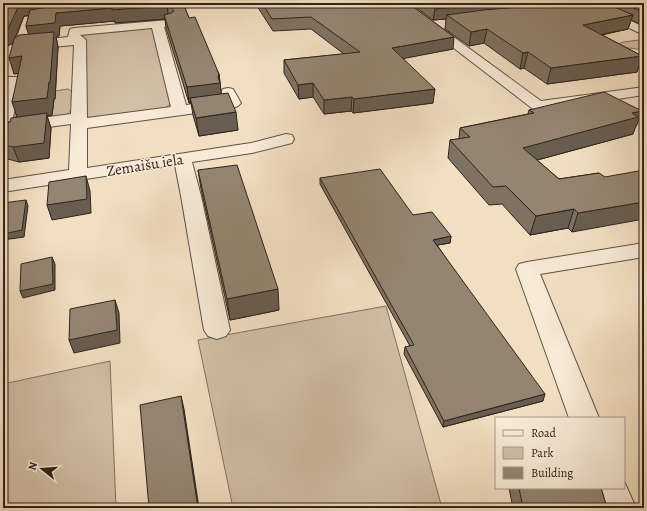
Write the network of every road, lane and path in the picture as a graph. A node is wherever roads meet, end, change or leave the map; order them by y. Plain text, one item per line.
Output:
1 (400, 3) edge
2 (584, 3) edge
3 (596, 9) junction
4 (573, 11) edge
5 (54, 16) edge
6 (445, 24) edge
7 (430, 26) junction
8 (644, 31) edge
9 (74, 41) junction
10 (20, 46) junction
11 (3, 81) edge
12 (644, 91) edge
13 (228, 92) edge
14 (180, 110) junction
15 (79, 121) junction
16 (3, 128) edge
17 (286, 139) dead end
18 (182, 159) junction
19 (78, 175) junction
20 (3, 186) edge
21 (644, 250) edge
22 (217, 330) dead end
23 (584, 417) edge
24 (611, 489) edge
25 (619, 508) edge

1 - 7 street
2 - 3 street
3 - 4 street
3 - 8 street
5 - 10 street
6 - 7 street
7 - 12 street
9 - 10 street
9 - 14 street
9 - 15 street
10 - 11 street
11 - 16 street
13 - 14 street
14 - 15 street
15 - 16 street
15 - 19 street
17 - 18 street, Zemaišu iela
18 - 19 street, Zemaišu iela
18 - 22 street
19 - 20 street, Zemaišu iela
21 - 23 street
24 - 25 street

